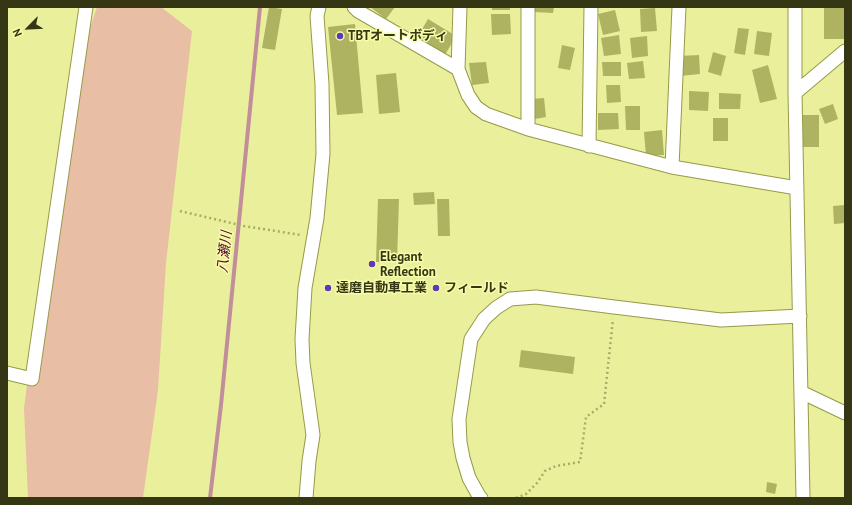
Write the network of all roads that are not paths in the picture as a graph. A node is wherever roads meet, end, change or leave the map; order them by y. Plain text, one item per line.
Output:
1 (86, 7) edge
2 (320, 7) edge
3 (354, 7) edge
4 (460, 7) edge
5 (528, 7) edge
6 (591, 7) edge
7 (679, 7) edge
8 (795, 7) edge
9 (845, 51) edge
10 (458, 69) junction
11 (796, 93) junction
12 (528, 130) junction
13 (589, 146) junction
14 (672, 167) junction
15 (797, 188) junction
16 (800, 316) junction
17 (7, 373) edge
18 (801, 392) junction
19 (845, 413) edge
20 (306, 498) edge
21 (481, 498) edge
22 (803, 498) edge

1 - 17 street
2 - 20 street
3 - 10 street
4 - 10 street
5 - 12 street
6 - 13 street
7 - 14 street
8 - 11 street
9 - 11 street
10 - 12 street
11 - 15 street
12 - 13 street
13 - 14 street
14 - 15 street
15 - 16 street
16 - 18 street
16 - 21 street
18 - 19 street
18 - 22 street

